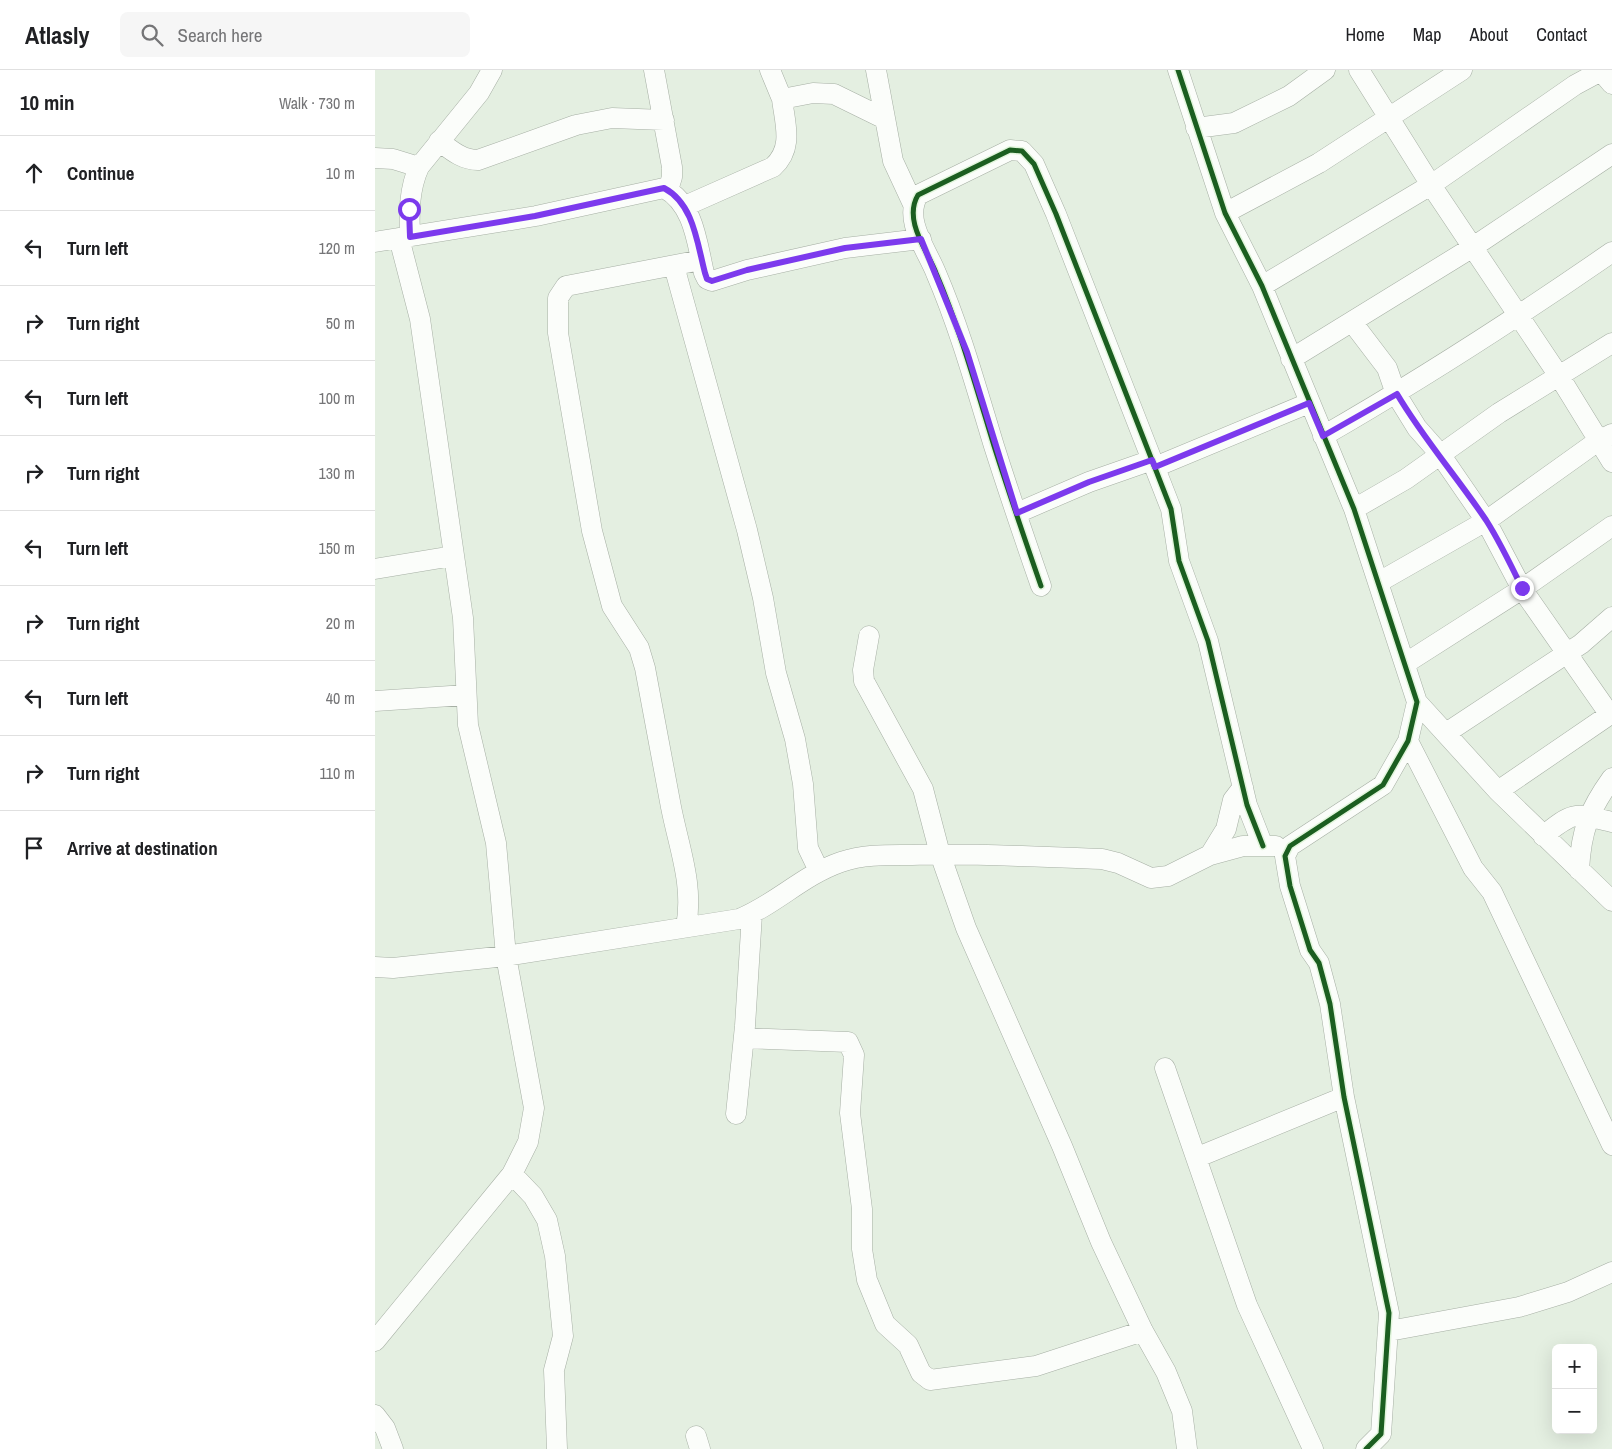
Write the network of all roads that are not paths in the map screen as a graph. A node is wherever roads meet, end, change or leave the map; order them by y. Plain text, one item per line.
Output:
1 (492, 70) edge
2 (654, 70) edge
3 (770, 70) edge
4 (876, 70) edge
5 (1178, 70) edge
6 (1325, 70) edge
7 (1359, 70) edge
8 (1462, 70) edge
9 (1612, 84) edge
10 (782, 99) junction
11 (1389, 118) junction
12 (885, 119) junction
13 (665, 120) junction
14 (1196, 128) junction
15 (439, 141) junction
16 (1612, 154) edge
17 (375, 158) edge
18 (419, 167) junction
19 (1431, 185) junction
20 (668, 190) junction
21 (913, 204) junction
22 (685, 206) junction
23 (1225, 213) junction
24 (405, 238) junction
25 (921, 239) junction
26 (375, 242) edge
27 (1473, 247) junction
28 (1612, 252) edge
29 (701, 260) junction
30 (674, 266) junction
31 (1262, 286) junction
32 (1519, 317) junction
33 (1353, 322) junction
34 (1612, 343) edge
35 (1291, 359) junction
36 (1559, 376) junction
37 (1397, 394) junction
38 (1309, 403) junction
39 (1323, 436) junction
40 (1605, 437) edge
41 (1440, 454) junction
42 (1612, 462) edge
43 (1153, 463) junction
44 (1354, 509) junction
45 (1017, 513) junction
46 (1486, 521) junction
47 (1612, 526) edge
48 (453, 556) junction
49 (375, 569) edge
50 (1379, 582) junction
51 (1041, 586) dead end
52 (1522, 588) junction
53 (1612, 617) edge
54 (869, 636) dead end
55 (1567, 652) junction
56 (1406, 663) junction
57 (467, 695) junction
58 (375, 701) edge
59 (1417, 702) junction
60 (1611, 714) edge
61 (1446, 733) junction
62 (1407, 741) junction
63 (1612, 778) edge
64 (1243, 787) junction
65 (1498, 791) junction
66 (1588, 816) junction
67 (1612, 822) edge
68 (1543, 836) junction
69 (1263, 846) junction
70 (1290, 846) junction
71 (940, 854) junction
72 (1211, 855) junction
73 (1579, 870) junction
74 (819, 871) junction
75 (1612, 901) edge
76 (752, 914) junction
77 (686, 927) junction
78 (506, 956) junction
79 (375, 967) edge
80 (744, 1038) junction
81 (1165, 1068) dead end
82 (1344, 1097) junction
83 (736, 1114) dead end
84 (1612, 1145) edge
85 (1198, 1157) junction
86 (513, 1174) junction
87 (1612, 1272) edge
88 (1143, 1331) junction
89 (1389, 1331) junction
90 (375, 1341) edge
91 (375, 1415) edge
92 (393, 1449) edge
93 (557, 1449) edge
94 (1187, 1449) edge
95 (1313, 1449) edge
96 (1367, 1449) edge

1 - 15 street
2 - 13 street
3 - 10 street
4 - 12 street
5 - 14 street
6 - 14 street
7 - 11 street
8 - 11 street
9 - 19 street
10 - 12 street
10 - 22 street
11 - 19 street
11 - 23 street
12 - 21 street
13 - 15 street
13 - 20 street
14 - 23 street
15 - 18 street
16 - 27 street
17 - 18 street
18 - 24 street
19 - 27 street
19 - 31 street
20 - 22 street
20 - 24 street
21 - 25 street
21 - 43 street
22 - 29 street
23 - 31 street
24 - 26 street
24 - 48 street
25 - 29 street
25 - 45 street
27 - 32 street
27 - 33 street
28 - 32 street
29 - 30 street
30 - 74 street
30 - 77 street
31 - 35 street
32 - 36 street
32 - 37 street
33 - 35 street
33 - 37 street
34 - 36 street
35 - 38 street
36 - 40 street
36 - 41 street
37 - 39 street
37 - 41 street
38 - 39 street
38 - 43 street
39 - 44 street
40 - 42 street
40 - 46 street
41 - 44 street
41 - 46 street
43 - 45 street
43 - 64 street
44 - 50 street
45 - 51 street
46 - 50 street
46 - 52 street
47 - 52 street
48 - 49 street
48 - 57 street
50 - 56 street
52 - 55 street
52 - 56 street
53 - 55 street
54 - 71 street
55 - 60 street
55 - 61 street
56 - 59 street
57 - 58 street
57 - 78 street
59 - 61 street
59 - 62 street
60 - 65 street
61 - 65 street
62 - 70 street
62 - 84 street
63 - 66 street
64 - 69 street
64 - 72 street
65 - 68 street
66 - 67 street
66 - 68 street
66 - 73 street
68 - 73 street
69 - 70 street
69 - 72 street
70 - 82 street
71 - 72 street
71 - 74 street
71 - 88 street
73 - 75 street
74 - 76 street
76 - 77 street
76 - 80 street
77 - 78 street
78 - 79 street
78 - 86 street
80 - 83 street
80 - 88 street
81 - 85 street
82 - 85 street
82 - 89 street
85 - 95 street
86 - 90 street
86 - 93 street
87 - 89 street
88 - 94 street
89 - 96 street
91 - 92 street

